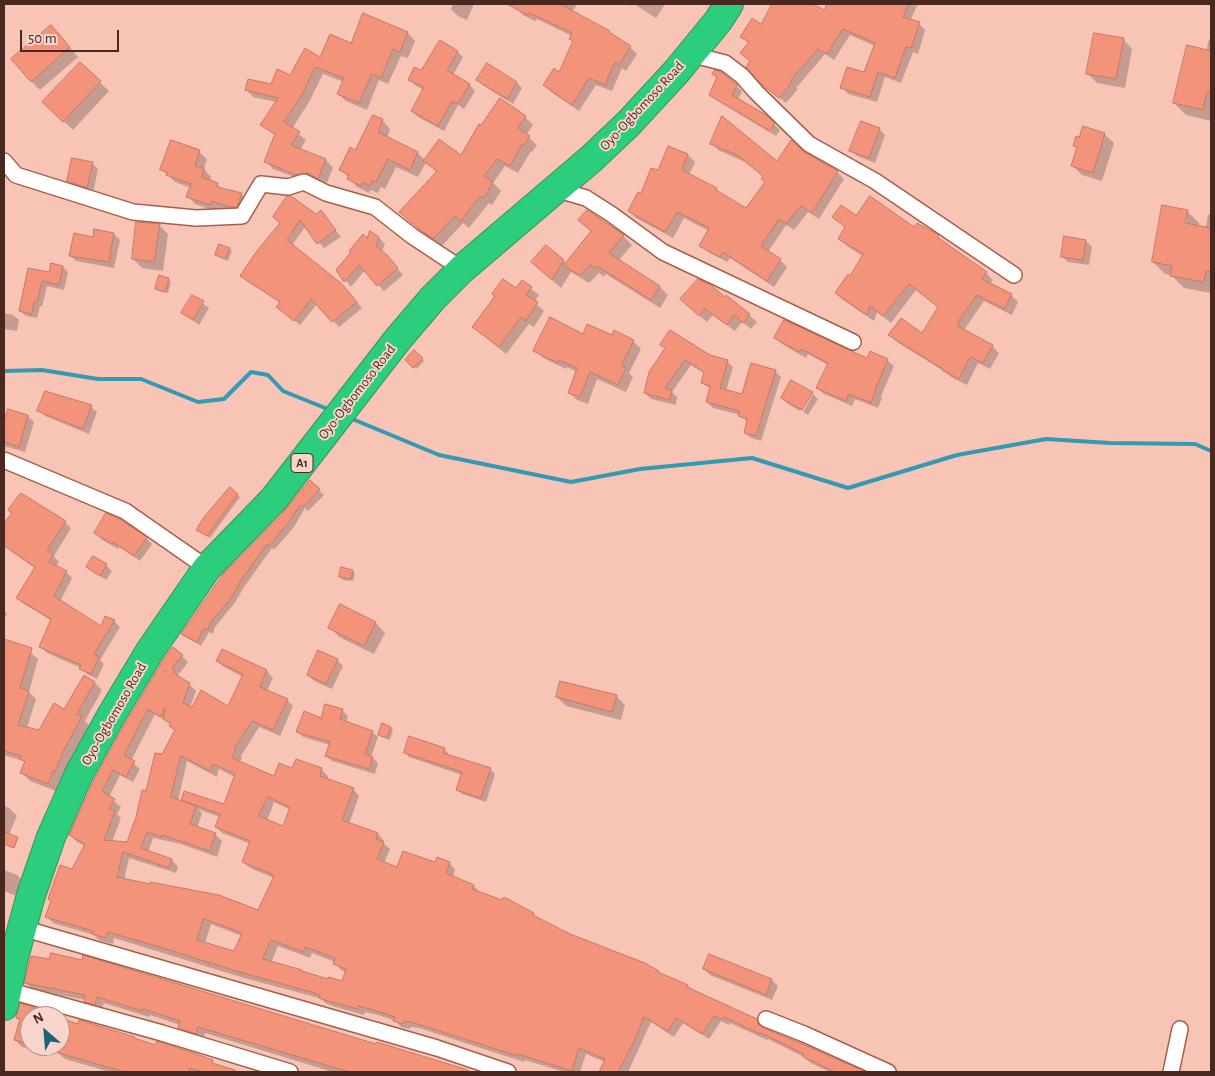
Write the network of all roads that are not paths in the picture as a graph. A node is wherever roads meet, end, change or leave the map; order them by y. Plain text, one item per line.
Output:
1 (729, 4) edge
2 (690, 54) junction
3 (4, 160) edge
4 (555, 189) junction
5 (462, 269) junction
6 (1014, 275) dead end
7 (853, 342) dead end
8 (4, 460) edge
9 (207, 568) junction
10 (22, 928) junction
11 (5, 998) edge
12 (766, 1018) dead end
13 (1180, 1029) dead end
14 (290, 1072) edge
15 (508, 1072) edge
16 (888, 1072) edge
17 (1171, 1072) edge

1 - 2 highway, Oyo-Ogbomoso Road / A1
2 - 4 highway, Oyo-Ogbomoso Road / A1
2 - 6 street
3 - 5 street
4 - 5 highway, Oyo-Ogbomoso Road / A1
4 - 7 street
5 - 9 highway, Oyo-Ogbomoso Road / A1
8 - 9 street
9 - 10 highway, Oyo-Ogbomoso Road / A1
10 - 11 highway, Oyo-Ogbomoso Road / A1
10 - 15 street
11 - 14 street
12 - 16 street
13 - 17 street

